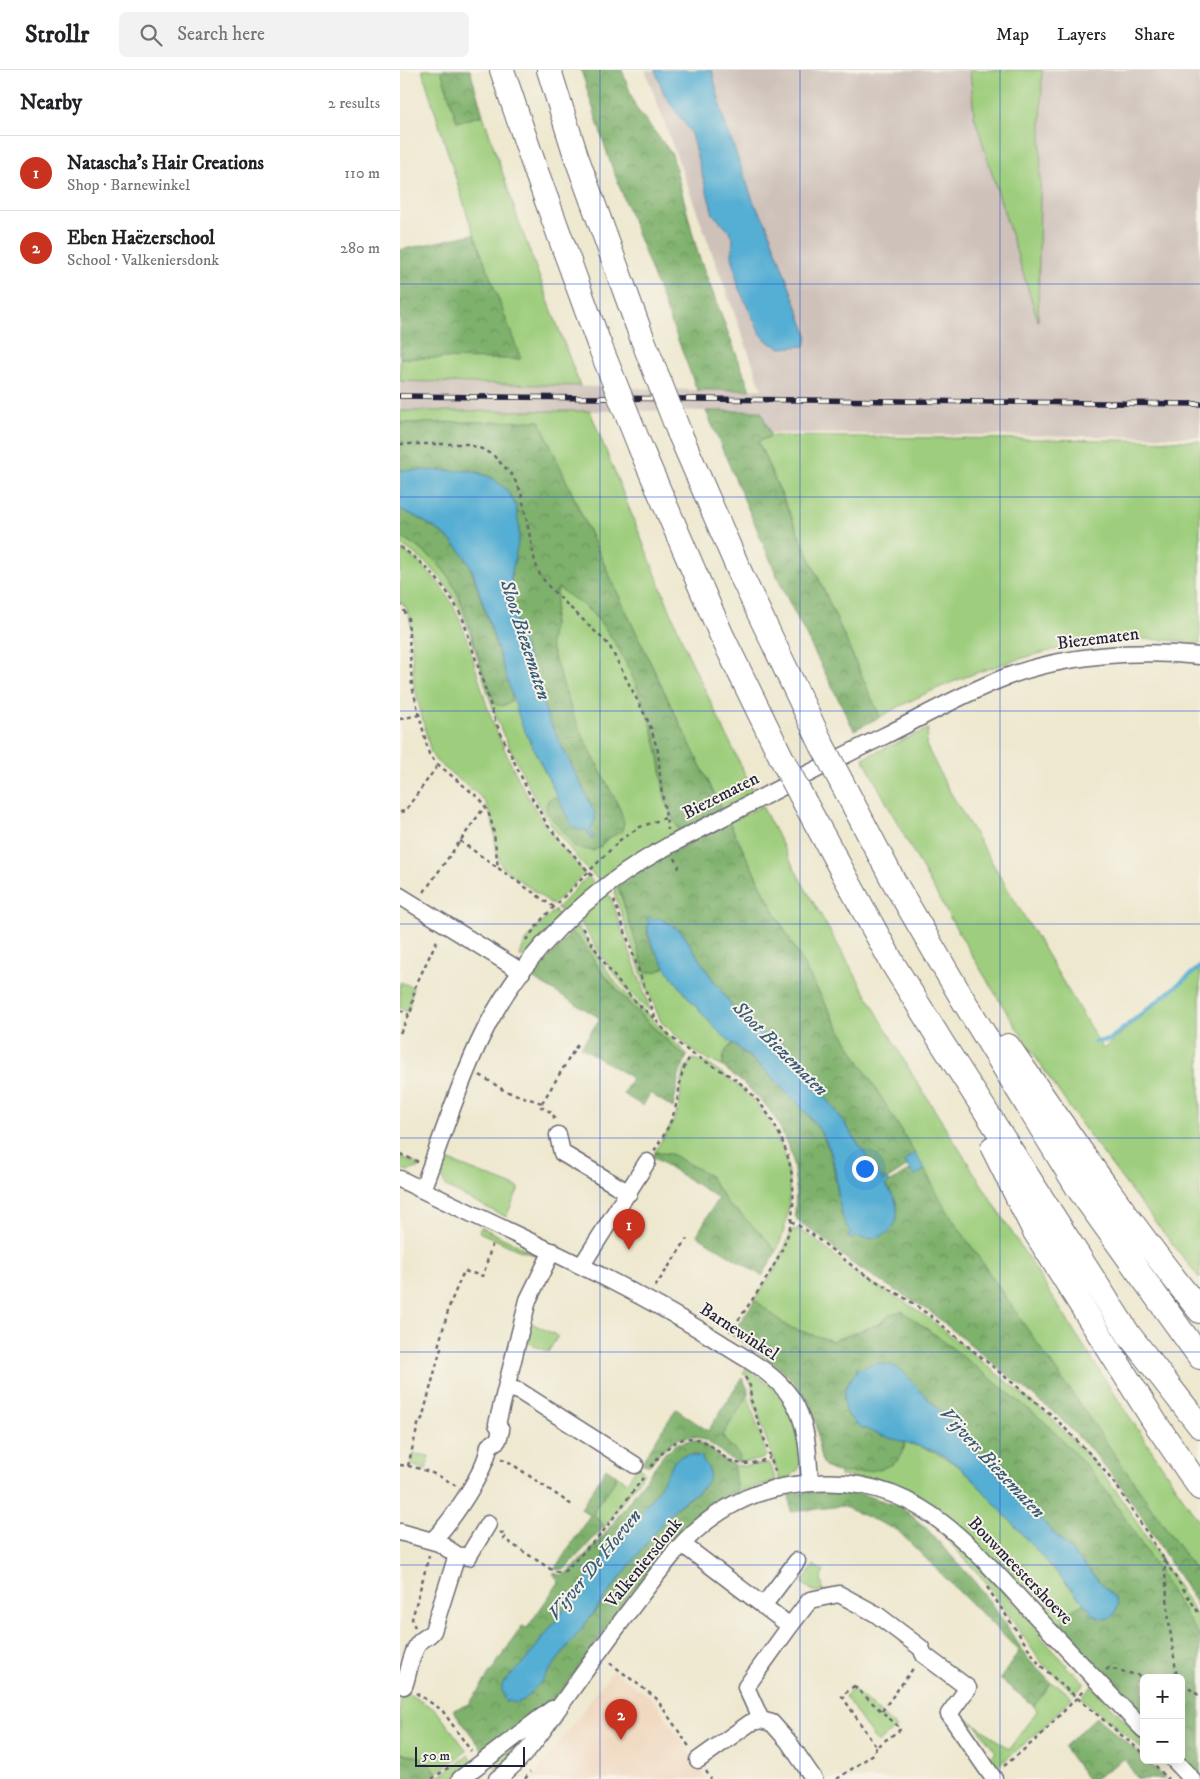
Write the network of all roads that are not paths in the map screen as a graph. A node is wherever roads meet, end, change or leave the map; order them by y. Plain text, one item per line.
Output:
1 (502, 70) edge
2 (549, 70) edge
3 (1200, 656) edge
4 (400, 896) edge
5 (516, 968) junction
6 (962, 998) junction
7 (942, 1043) junction
8 (558, 1135) road end
9 (647, 1162) road end
10 (400, 1180) edge
11 (422, 1190) junction
12 (629, 1193) junction
13 (552, 1251) junction
14 (582, 1265) junction
15 (1200, 1311) edge
16 (1200, 1357) edge
17 (507, 1388) junction
18 (1200, 1426) edge
19 (642, 1467) road end
20 (810, 1483) junction
21 (1200, 1488) edge
22 (488, 1524) road end
23 (400, 1532) edge
24 (434, 1540) junction
25 (682, 1544) junction
26 (457, 1555) junction
27 (797, 1561) dead end
28 (763, 1606) junction
29 (790, 1626) junction
30 (404, 1686) road end
31 (565, 1698) junction
32 (762, 1720) junction
33 (1140, 1726) edge
34 (698, 1760) road end
35 (1178, 1764) edge
36 (993, 1778) edge
37 (460, 1779) edge
38 (497, 1779) edge
39 (814, 1779) edge
40 (1192, 1779) edge

1 - 7 highway, bridge
2 - 6 highway, bridge
3 - 5 street, Biezematen
4 - 5 street
5 - 11 street, Biezematen
6 - 15 highway
6 - 16 highway
7 - 18 highway
7 - 21 highway
8 - 12 street
9 - 12 street
10 - 11 street, Barnewinkel
11 - 13 street, Barnewinkel
12 - 14 street
13 - 14 street, Barnewinkel
13 - 17 street
14 - 20 street, Barnewinkel
17 - 19 street
17 - 24 street
20 - 25 street, Valkeniersdonk
20 - 33 street, Bouwmeestershoeve
22 - 26 street
23 - 24 street
24 - 26 street
25 - 28 street
25 - 31 street, Valkeniersdonk
26 - 30 street
27 - 28 street
28 - 29 street
29 - 32 street
29 - 36 street
31 - 37 street, Valkeniersdonk
31 - 38 street, Valkeniersdonk
32 - 34 street
32 - 39 street
35 - 40 street

